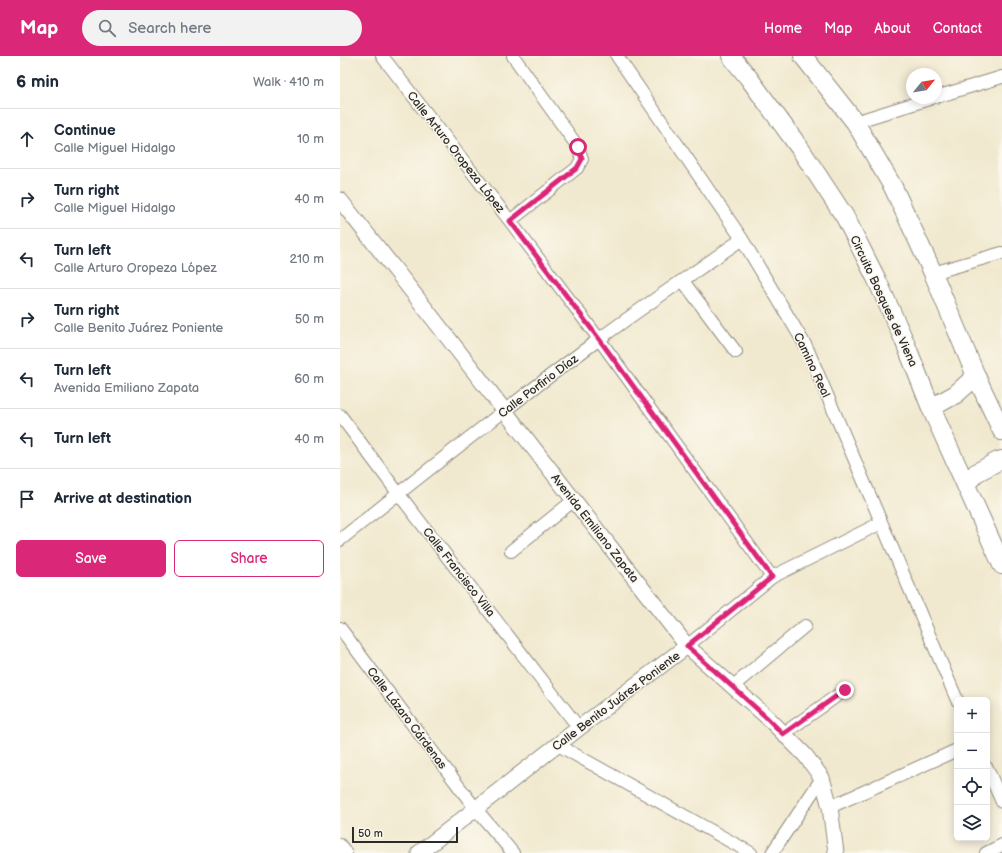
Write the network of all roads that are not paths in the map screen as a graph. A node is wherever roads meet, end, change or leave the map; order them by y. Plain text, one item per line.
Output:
1 (382, 56) edge
2 (513, 56) edge
3 (617, 56) edge
4 (731, 56) edge
5 (803, 56) edge
6 (1002, 77) edge
7 (942, 95) edge
8 (913, 104) edge
9 (855, 122) junction
10 (340, 200) edge
11 (510, 221) junction
12 (742, 240) junction
13 (1002, 253) edge
14 (933, 273) junction
15 (683, 281) junction
16 (599, 339) junction
17 (736, 352) dead end
18 (976, 376) junction
19 (931, 408) junction
20 (504, 411) junction
21 (340, 415) edge
22 (1002, 431) edge
23 (1002, 460) edge
24 (966, 484) junction
25 (398, 493) junction
26 (574, 500) junction
27 (881, 523) junction
28 (340, 540) edge
29 (511, 552) dead end
30 (1002, 565) edge
31 (772, 577) junction
32 (805, 626) dead end
33 (340, 628) edge
34 (687, 646) junction
35 (732, 686) junction
36 (845, 690) dead end
37 (956, 697) edge
38 (579, 728) junction
39 (783, 734) junction
40 (558, 745) junction
41 (954, 751) edge
42 (987, 769) edge
43 (822, 778) junction
44 (1002, 802) edge
45 (830, 806) junction
46 (475, 808) junction
47 (340, 845) edge
48 (1002, 845) edge
49 (346, 853) edge
50 (418, 853) edge
51 (513, 853) edge
52 (751, 853) edge
53 (772, 853) edge
54 (836, 853) edge
55 (986, 853) edge

1 - 11 street, Calle Arturo Oropeza López
2 - 11 street
3 - 12 street, Camino Real
4 - 19 main road, Circuito Bosques de Viena
5 - 9 main road
6 - 7 street
8 - 9 street
9 - 14 main road
10 - 20 street, Avenida Emiliano Zapata
11 - 16 street, Calle Arturo Oropeza López
12 - 15 street, Calle Porfirio Díaz
12 - 27 street, Camino Real
13 - 14 street
14 - 18 main road
15 - 16 street, Calle Porfirio Díaz
15 - 17 street
16 - 20 street, Calle Porfirio Díaz
16 - 31 street, Calle Arturo Oropeza López
18 - 19 main road
18 - 22 main road
19 - 24 main road, Circuito Bosques de Viena
20 - 25 street, Calle Porfirio Díaz
20 - 26 street, Avenida Emiliano Zapata
21 - 25 street, Calle Francisco Villa
23 - 24 main road
24 - 30 main road, Circuito Bosques de Viena
25 - 28 street, Calle Porfirio Díaz
25 - 38 street, Calle Francisco Villa
26 - 29 street
26 - 34 street, Avenida Emiliano Zapata
27 - 31 street, Calle Benito Juárez Poniente
27 - 37 street, Camino Real
31 - 34 street, Calle Benito Juárez Poniente
32 - 35 street
33 - 46 street, Calle Lázaro Cárdenas
34 - 35 street, Avenida Emiliano Zapata
34 - 38 street, Calle Benito Juárez Poniente
35 - 39 street, Avenida Emiliano Zapata
36 - 39 street
38 - 40 street, Calle Benito Juárez Poniente
39 - 43 street, Avenida Emiliano Zapata
40 - 46 street, Calle Benito Juárez Poniente
40 - 52 street
41 - 45 street
42 - 44 street
43 - 45 street, Avenida Emiliano Zapata
43 - 53 street
45 - 54 street, Avenida Emiliano Zapata
46 - 50 street, Calle Benito Juárez Poniente
46 - 51 street, Calle Lázaro Cárdenas
47 - 49 street
48 - 55 street

